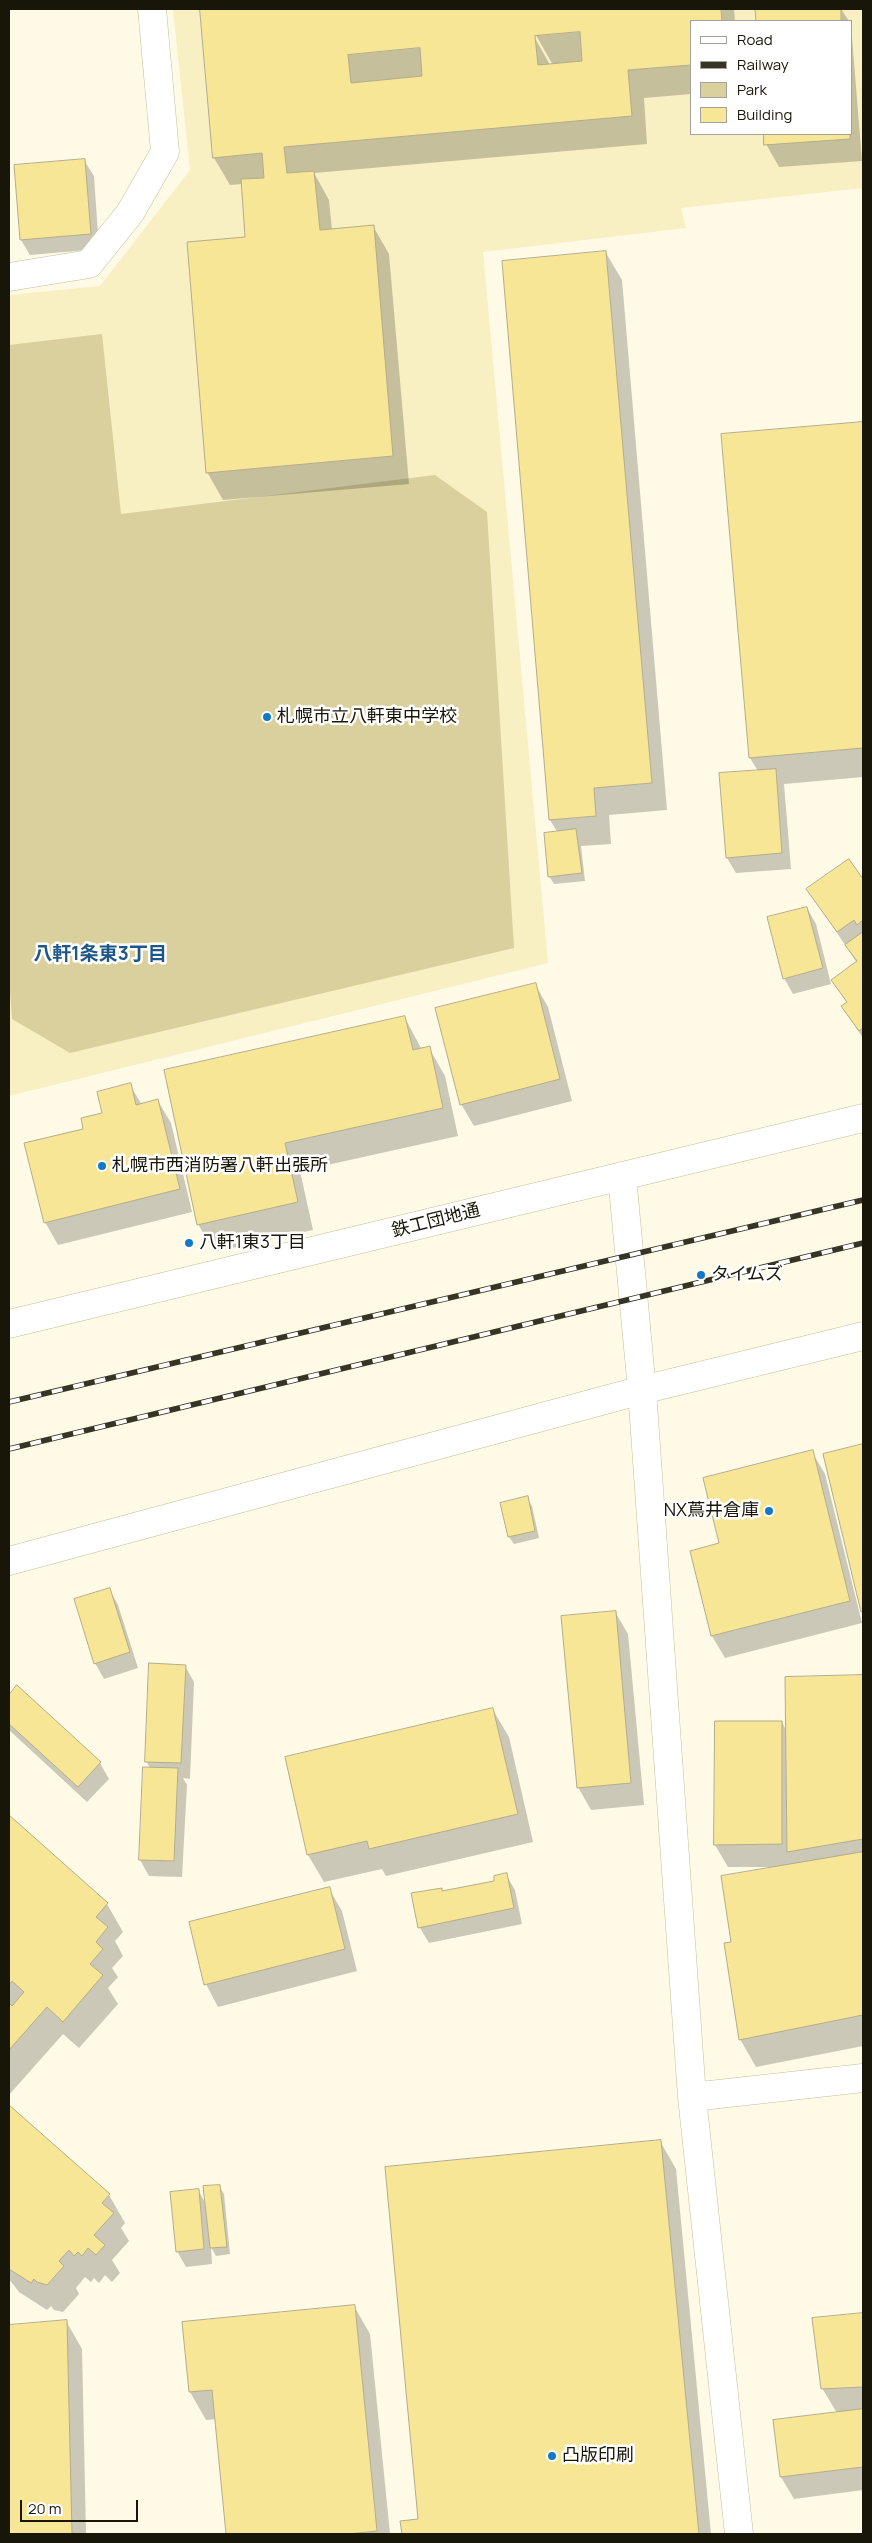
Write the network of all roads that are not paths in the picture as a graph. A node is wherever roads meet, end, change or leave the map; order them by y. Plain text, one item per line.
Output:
1 (152, 9) edge
2 (9, 277) edge
3 (863, 1118) edge
4 (622, 1176) junction
5 (9, 1324) edge
6 (863, 1336) edge
7 (642, 1390) junction
8 (9, 1561) edge
9 (863, 2078) edge
10 (692, 2097) junction
11 (739, 2534) edge

1 - 2 street
3 - 4 street, 鉄工団地通
4 - 5 street, 鉄工団地通
4 - 7 street
6 - 7 street
7 - 8 street
7 - 10 street
9 - 10 street
10 - 11 street

